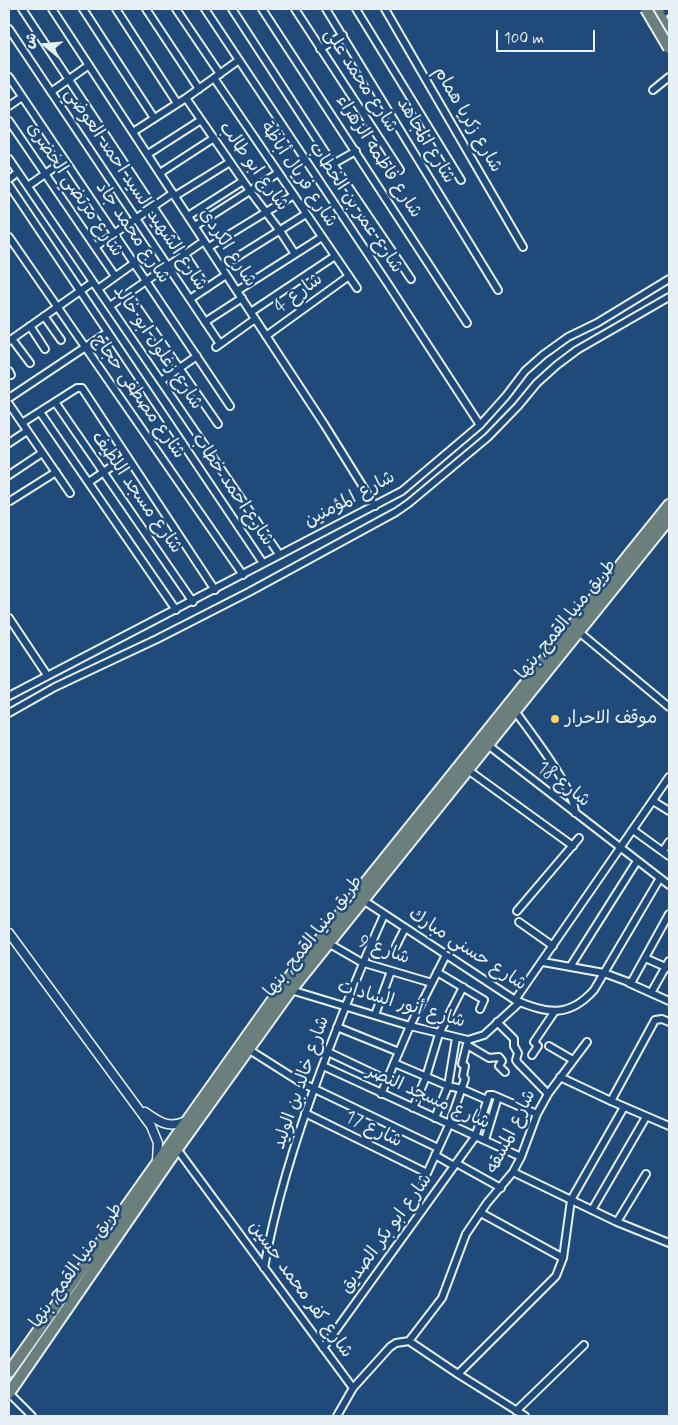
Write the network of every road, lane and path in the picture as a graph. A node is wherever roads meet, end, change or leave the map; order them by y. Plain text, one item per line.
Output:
1 (22, 9) edge
2 (52, 9) edge
3 (83, 9) edge
4 (116, 9) edge
5 (146, 9) edge
6 (176, 9) edge
7 (205, 9) edge
8 (232, 9) edge
9 (262, 9) edge
10 (295, 9) edge
11 (326, 9) edge
12 (356, 9) edge
13 (385, 9) edge
14 (646, 9) edge
15 (669, 10) edge
16 (658, 12) edge
17 (650, 21) junction
18 (9, 29) edge
19 (669, 32) edge
20 (343, 35) junction
21 (669, 42) edge
22 (669, 48) edge
23 (320, 49) junction
24 (669, 54) edge
25 (239, 60) junction
26 (90, 65) junction
27 (217, 76) junction
28 (669, 76) edge
29 (9, 77) edge
30 (69, 80) junction
31 (199, 89) junction
32 (653, 90) dead end
33 (51, 92) junction
34 (22, 97) junction
35 (186, 98) junction
36 (177, 103) junction
37 (9, 106) edge
38 (154, 118) junction
39 (201, 120) junction
40 (9, 121) edge
41 (133, 132) junction
42 (214, 138) junction
43 (356, 151) junction
44 (148, 154) junction
45 (9, 158) edge
46 (65, 160) junction
47 (230, 162) junction
48 (334, 164) junction
49 (400, 170) dead end
50 (18, 172) junction
51 (160, 173) junction
52 (278, 173) junction
53 (45, 174) junction
54 (9, 179) edge
55 (460, 180) dead end
56 (243, 181) junction
57 (9, 185) edge
58 (28, 186) junction
59 (250, 190) junction
60 (174, 195) junction
61 (294, 195) junction
62 (154, 206) junction
63 (267, 212) junction
64 (306, 214) junction
65 (188, 216) junction
66 (136, 218) junction
67 (195, 226) junction
68 (280, 230) junction
69 (115, 233) junction
70 (9, 237) edge
71 (322, 237) junction
72 (204, 241) junction
73 (95, 247) junction
74 (209, 247) junction
75 (523, 247) dead end
76 (185, 254) junction
77 (295, 254) junction
78 (144, 256) dead end
79 (335, 256) junction
80 (134, 263) junction
81 (168, 266) junction
82 (221, 267) junction
83 (226, 275) junction
84 (115, 276) junction
85 (349, 276) junction
86 (669, 278) edge
87 (411, 279) dead end
88 (147, 281) junction
89 (93, 282) junction
90 (207, 288) junction
91 (357, 288) dead end
92 (98, 289) junction
93 (498, 290) dead end
94 (80, 291) junction
95 (237, 291) junction
96 (128, 294) junction
97 (669, 297) edge
98 (242, 298) junction
99 (190, 300) junction
100 (110, 306) junction
101 (57, 307) junction
102 (251, 312) junction
103 (44, 316) junction
104 (255, 319) junction
105 (205, 322) junction
106 (468, 323) dead end
107 (30, 326) junction
108 (108, 332) junction
109 (266, 336) junction
110 (10, 340) edge
111 (61, 340) dead end
112 (85, 347) junction
113 (45, 349) dead end
114 (197, 356) junction
115 (30, 363) dead end
116 (179, 368) junction
117 (161, 381) junction
118 (9, 398) edge
119 (55, 402) junction
120 (230, 406) dead end
121 (10, 408) edge
122 (40, 412) junction
123 (22, 423) junction
124 (218, 424) dead end
125 (480, 425) junction
126 (27, 431) junction
127 (9, 443) edge
128 (42, 453) junction
129 (127, 456) junction
130 (56, 472) junction
131 (103, 472) junction
132 (9, 475) edge
133 (89, 482) junction
134 (70, 493) dead end
135 (10, 501) edge
136 (669, 505) edge
137 (375, 506) junction
138 (669, 519) edge
139 (279, 554) junction
140 (263, 563) junction
141 (243, 575) junction
142 (215, 590) junction
143 (192, 602) junction
144 (176, 610) junction
145 (9, 618) edge
146 (579, 632) junction
147 (47, 675) junction
148 (9, 696) edge
149 (669, 707) edge
150 (515, 711) junction
151 (9, 713) edge
152 (488, 745) junction
153 (468, 770) junction
154 (669, 777) edge
155 (653, 801) junction
156 (669, 811) edge
157 (575, 813) junction
158 (633, 830) junction
159 (579, 838) dead end
160 (669, 842) edge
161 (573, 846) junction
162 (620, 848) junction
163 (663, 851) junction
164 (669, 856) edge
165 (637, 861) junction
166 (660, 878) junction
167 (669, 885) edge
168 (363, 900) junction
169 (517, 911) dead end
170 (384, 914) junction
171 (669, 914) edge
172 (519, 922) dead end
173 (405, 928) junction
174 (9, 934) edge
175 (328, 943) junction
176 (396, 946) dead end
177 (553, 946) junction
178 (446, 955) junction
179 (645, 958) junction
180 (363, 962) junction
181 (543, 962) junction
182 (668, 965) edge
183 (570, 967) junction
184 (391, 971) junction
185 (437, 972) junction
186 (604, 973) junction
187 (432, 983) junction
188 (630, 983) junction
189 (463, 987) junction
190 (291, 990) junction
191 (651, 993) junction
192 (517, 1001) junction
193 (669, 1001) edge
194 (345, 1006) junction
195 (480, 1009) dead end
196 (555, 1011) junction
197 (375, 1015) junction
198 (497, 1022) junction
199 (669, 1022) edge
200 (410, 1026) junction
201 (337, 1027) junction
202 (439, 1034) junction
203 (456, 1038) junction
204 (587, 1042) dead end
205 (467, 1043) junction
206 (549, 1046) dead end
207 (248, 1049) junction
208 (328, 1052) junction
209 (399, 1052) junction
210 (532, 1055) dead end
211 (573, 1060) junction
212 (394, 1063) junction
213 (322, 1066) junction
214 (504, 1072) dead end
215 (426, 1077) junction
216 (560, 1077) junction
217 (387, 1080) junction
218 (448, 1086) junction
219 (314, 1089) junction
220 (462, 1089) junction
221 (381, 1094) junction
222 (548, 1094) junction
223 (498, 1097) junction
224 (487, 1100) junction
225 (611, 1101) junction
226 (624, 1107) junction
227 (139, 1108) junction
228 (413, 1108) junction
229 (306, 1113) junction
230 (537, 1114) junction
231 (646, 1117) junction
232 (435, 1118) junction
233 (187, 1121) junction
234 (449, 1125) junction
235 (669, 1126) edge
236 (475, 1136) junction
237 (485, 1140) junction
238 (438, 1148) junction
239 (177, 1149) junction
240 (435, 1156) junction
241 (521, 1157) junction
242 (157, 1161) junction
243 (455, 1164) junction
244 (513, 1172) junction
245 (427, 1173) junction
246 (646, 1174) dead end
247 (423, 1182) dead end
248 (501, 1188) junction
249 (571, 1200) junction
250 (592, 1210) junction
251 (481, 1213) junction
252 (618, 1222) junction
253 (669, 1244) edge
254 (563, 1258) junction
255 (264, 1268) junction
256 (409, 1341) junction
257 (584, 1345) dead end
258 (323, 1348) junction
259 (9, 1372) edge
260 (458, 1374) junction
261 (353, 1388) junction
262 (9, 1393) edge
263 (516, 1411) junction
264 (32, 1416) edge
265 (337, 1416) edge
266 (525, 1416) edge

1 - 30 street
2 - 26 street, شارع الكردى
3 - 38 street
4 - 36 street
5 - 31 street
6 - 27 street, شارع فريال أباظة
7 - 25 street, شارع عمر بن الخطاب
8 - 48 street
9 - 43 street, شارع فاطمه الزهراء
10 - 23 street, شارع محمد على
11 - 20 street, شارع المجاهد
12 - 55 street
13 - 75 street, شارع زكريا همام
14 - 17 highway
14 - 21 highway, bridge
14 - 22 highway, bridge
15 - 16 street
16 - 17 highway
16 - 19 highway
17 - 24 highway
18 - 33 street, شارع الشهيد السيد احمد العوضي
20 - 23 street
20 - 93 street, شارع المجاهد
23 - 49 street, شارع محمد على
25 - 27 street
25 - 125 street, شارع عمر بن الخطاب
26 - 30 street
26 - 41 street, شارع الكردى
27 - 31 street
27 - 52 street, شارع فريال أباظة
28 - 32 street
29 - 34 street, شارع محمد جاد
30 - 33 street
30 - 62 street
31 - 35 street
33 - 66 street, شارع الشهيد السيد احمد العوضي
34 - 37 street
34 - 46 street, شارع محمد جاد
35 - 36 street
35 - 39 street, شارع ابو طالب
36 - 38 street
38 - 41 street
39 - 42 street, شارع ابو طالب
39 - 44 street
40 - 53 street, شارع مرتضي الخضرى
41 - 44 street, شارع الكردى
42 - 47 street, شارع ابو طالب
42 - 51 street
43 - 48 street
43 - 106 street, شارع فاطمه الزهراء
44 - 51 street, شارع الكردى
45 - 50 street, شارع زغلول ابو خالد
46 - 53 street
46 - 69 street, شارع محمد جاد
47 - 56 street, شارع ابو طالب
47 - 60 street
48 - 87 street
50 - 54 street
50 - 58 street, شارع زغلول ابو خالد
51 - 60 street, شارع الكردى
52 - 59 street
52 - 61 street, شارع فريال أباظة
53 - 58 street
53 - 73 street, شارع مرتضي الخضرى
56 - 59 street, شارع ابو طالب
56 - 65 street
57 - 94 street, شارع احمد خطاب
58 - 89 street, شارع زغلول ابو خالد
59 - 63 street, شارع ابو طالب
59 - 67 street
60 - 62 street
60 - 65 street, شارع الكردى
61 - 63 street
61 - 64 street, شارع فريال أباظة
62 - 66 street
62 - 76 street
63 - 68 street, شارع ابو طالب
63 - 74 street
64 - 68 street
64 - 71 street, شارع فريال أباظة
65 - 67 street, شارع الكردى
66 - 69 street
66 - 81 street, شارع الشهيد السيد احمد العوضي
67 - 72 street, شارع الكردى
68 - 77 street, شارع ابو طالب
68 - 82 street
69 - 73 street
69 - 80 street, شارع محمد جاد
70 - 101 street, شارع مصطفى حجاج
71 - 77 street
71 - 79 street, شارع فريال أباظة
72 - 74 street, شارع الكردى
72 - 76 street
73 - 84 street, شارع مرتضي الخضرى
74 - 82 street, شارع الكردى
76 - 81 street
76 - 90 street
77 - 95 street
78 - 80 street
79 - 85 street, شارع فريال أباظة
79 - 102 street
80 - 84 street
80 - 88 street, شارع محمد جاد
81 - 88 street
81 - 99 street, شارع الشهيد السيد احمد العوضي
82 - 83 street, شارع الكردى
83 - 90 street
83 - 95 street, شارع الكردى
84 - 92 street
85 - 91 street, شارع فريال أباظة
85 - 109 street, شارع 4
86 - 125 street, شارع المؤمنين
88 - 96 street
88 - 114 street, شارع محمد جاد
89 - 92 street, شارع زغلول ابو خالد
89 - 94 street
90 - 99 street
92 - 100 street, شارع زغلول ابو خالد
94 - 101 street
94 - 108 street, شارع احمد خطاب
95 - 98 street, شارع الكردى
96 - 100 street
96 - 116 street
97 - 151 street, شارع المؤمنين
98 - 102 street, شارع الكردى
98 - 105 street
99 - 105 street, شارع الشهيد السيد احمد العوضي
100 - 117 street, شارع زغلول ابو خالد
101 - 103 street
101 - 112 street, شارع مصطفى حجاج
102 - 104 street, شارع الكردى
103 - 107 street
103 - 111 street
104 - 105 street, شارع الشهيد السيد احمد العوضي
104 - 109 street, شارع الكردى
107 - 110 street
107 - 113 street
108 - 112 street
108 - 140 street, شارع احمد خطاب
109 - 137 street, شارع الكردى
110 - 115 street
112 - 118 street
112 - 141 street, شارع مصطفى حجاج
114 - 116 street
114 - 120 street, شارع محمد جاد
116 - 117 street
116 - 124 street
117 - 139 street, شارع زغلول ابو خالد
119 - 122 street
119 - 129 street
119 - 131 street, شارع مسجد اللطيف
121 - 123 street
122 - 123 street
122 - 133 street
123 - 126 street
125 - 137 street, شارع المؤمنين
126 - 127 street
126 - 128 street
128 - 130 street
128 - 132 street
129 - 131 street
129 - 142 street
130 - 134 street
130 - 135 street
131 - 133 street
131 - 143 street, شارع مسجد اللطيف
133 - 144 street
136 - 233 highway, طريق منيا القمح, بنها
137 - 139 street, شارع المؤمنين
138 - 146 highway, طريق منيا القمح, بنها
139 - 140 street, شارع المؤمنين
140 - 141 street, شارع المؤمنين
141 - 142 street, شارع المؤمنين
142 - 143 street, شارع المؤمنين
143 - 144 street, شارع المؤمنين
144 - 147 street, شارع المؤمنين
145 - 147 street
146 - 149 street
146 - 150 highway, طريق منيا القمح, بنها
147 - 148 street, شارع المؤمنين
150 - 152 highway, طريق منيا القمح, بنها
150 - 157 street
152 - 153 highway, طريق منيا القمح, بنها
152 - 157 street, شارع 18
153 - 161 street
153 - 168 highway, طريق منيا القمح, بنها
154 - 155 street, شارع أنور السادات
155 - 156 street
155 - 158 street, شارع أنور السادات
157 - 162 street, شارع 18
158 - 162 street, شارع أنور السادات
158 - 163 street
159 - 161 street
160 - 163 street
161 - 169 street
162 - 165 street, شارع 18
162 - 177 street, شارع أنور السادات
163 - 164 street
165 - 166 street, شارع 18
165 - 183 street
166 - 167 street, شارع 18
166 - 186 street, شارع حسني مبارك
168 - 170 street, شارع حسني مبارك
168 - 175 highway, طريق منيا القمح, بنها
170 - 173 street, شارع حسني مبارك
170 - 180 street, شارع خالد بن الوليد
171 - 179 street
172 - 177 street
173 - 176 street
173 - 178 street, شارع حسني مبارك
174 - 227 street
175 - 180 street, شارع 9
175 - 190 highway, طريق منيا القمح, بنها
177 - 181 street, شارع أنور السادات
178 - 185 street
178 - 192 street, شارع حسني مبارك
179 - 182 street
179 - 188 street
180 - 184 street, شارع 9
180 - 194 street, شارع خالد بن الوليد
181 - 183 street
181 - 192 street, شارع أنور السادات
182 - 191 street
183 - 186 street
184 - 187 street, شارع 9
184 - 197 street
185 - 187 street
185 - 189 street
186 - 188 street
186 - 196 street, شارع حسني مبارك
187 - 200 street
188 - 191 street
189 - 195 street
189 - 202 street
190 - 194 street, شارع أنور السادات
190 - 207 highway, طريق منيا القمح, بنها
191 - 193 street
192 - 196 street, شارع حسني مبارك
192 - 198 street, شارع أنور السادات
194 - 197 street, شارع أنور السادات
194 - 201 street, شارع خالد بن الوليد
196 - 210 street
197 - 200 street, شارع أنور السادات
198 - 205 street, شارع أنور السادات
198 - 222 street
199 - 225 street
200 - 202 street, شارع أنور السادات
200 - 209 street
201 - 208 street, شارع خالد بن الوليد
201 - 209 street
202 - 203 street, شارع أنور السادات
202 - 215 street
203 - 205 street, شارع أنور السادات
203 - 218 street
204 - 211 street, شارع المسقه
205 - 214 street
205 - 220 street
206 - 211 street
207 - 219 street
207 - 239 highway, طريق منيا القمح, بنها
208 - 213 street, شارع خالد بن الوليد
208 - 217 street
209 - 212 street
211 - 216 street, شارع المسقه
212 - 215 street
212 - 217 street
213 - 219 street, شارع خالد بن الوليد
213 - 221 street, شارع مسجد النصر
215 - 218 street
215 - 228 street
216 - 222 street, شارع المسقه
216 - 225 street
217 - 221 street
218 - 220 street
218 - 232 street
219 - 229 street, شارع خالد بن الوليد
219 - 238 street
220 - 224 street
220 - 234 street
221 - 228 street, شارع مسجد النصر
222 - 230 street, شارع المسقه
223 - 224 street
223 - 230 street
223 - 237 street
224 - 236 street, شارع ابو بكر الصديق
225 - 226 street
226 - 231 street
226 - 249 street
227 - 233 street
227 - 242 street
228 - 232 street, شارع مسجد النصر
229 - 245 street, شارع 17
229 - 255 street, شارع خالد بن الوليد
230 - 241 street, شارع المسقه
231 - 235 street
231 - 250 street
232 - 234 street, شارع مسجد النصر
233 - 242 highway, طريق منيا القمح, بنها
234 - 236 street, شارع مسجد النصر
234 - 238 street
236 - 237 street, شارع مسجد النصر
236 - 243 street, شارع ابو بكر الصديق
237 - 241 street, شارع مسجد النصر
238 - 240 street
239 - 255 street, شارع كفر محمد حسين
239 - 262 highway, طريق منيا القمح, بنها
240 - 243 street
240 - 245 street
241 - 244 street, شارع المسقه
242 - 259 highway, طريق منيا القمح, بنها
243 - 248 street
243 - 258 street, شارع ابو بكر الصديق
244 - 248 street, شارع المسقه
244 - 249 street
245 - 247 street
246 - 252 street
248 - 251 street, شارع المسقه
249 - 250 street
249 - 254 street
250 - 252 street
251 - 254 street
251 - 256 street, شارع المسقه
252 - 253 street
254 - 260 street
255 - 258 street, شارع كفر محمد حسين
256 - 260 street
256 - 261 street, شارع كفر محمد حسين
257 - 263 street
258 - 261 street, شارع كفر محمد حسين
260 - 263 street
261 - 265 street
262 - 264 street
263 - 266 street

